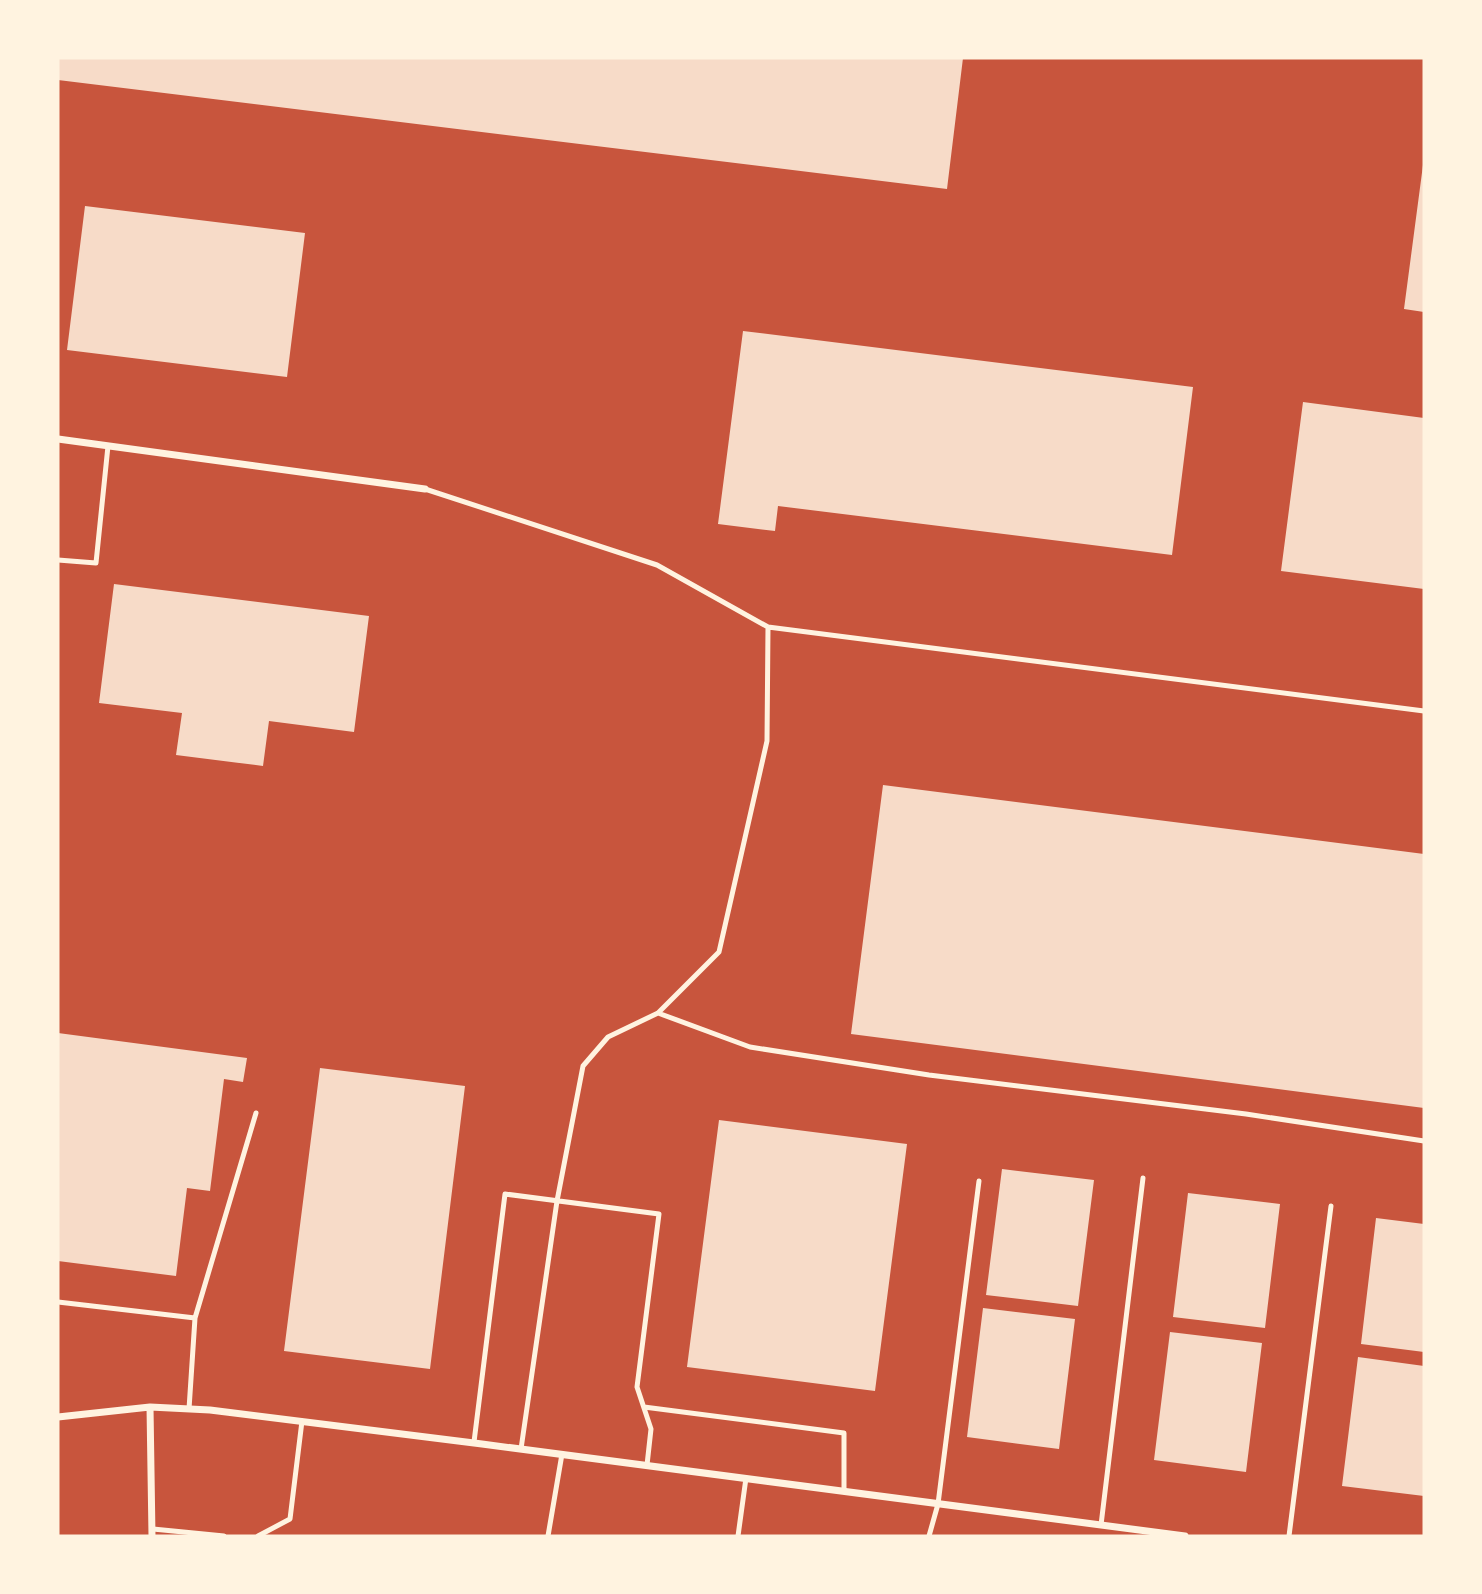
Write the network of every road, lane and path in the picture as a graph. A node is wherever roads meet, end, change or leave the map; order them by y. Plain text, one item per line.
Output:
1 (58, 439) edge
2 (108, 446) junction
3 (425, 489) joint
4 (58, 559) edge
5 (768, 627) junction
6 (1424, 711) edge
7 (658, 1013) junction
8 (256, 1113) dead end
9 (1424, 1141) edge
10 (1143, 1178) dead end
11 (979, 1181) dead end
12 (557, 1201) junction
13 (1331, 1206) dead end
14 (58, 1302) edge
15 (195, 1318) junction
16 (644, 1407) junction
17 (150, 1408) junction
18 (190, 1409) junction
19 (58, 1417) edge
20 (302, 1421) junction
21 (474, 1443) junction
22 (521, 1449) junction
23 (562, 1454) junction
24 (647, 1465) junction
25 (746, 1479) junction
26 (844, 1491) junction
27 (938, 1504) junction
28 (1101, 1525) junction
29 (153, 1533) edge
30 (224, 1536) edge
31 (258, 1536) edge
32 (548, 1536) edge
33 (738, 1536) edge
34 (929, 1536) edge
35 (1185, 1536) edge
36 (1289, 1536) edge

1 - 2 street
2 - 3 street
2 - 4 lane
3 - 5 lane
5 - 6 lane
5 - 7 lane
7 - 9 lane
7 - 12 lane
8 - 15 lane
10 - 28 lane
11 - 27 lane
12 - 16 lane
12 - 21 lane
12 - 22 lane
13 - 36 lane
14 - 15 lane
15 - 18 lane
16 - 24 lane
16 - 26 lane
17 - 18 street
17 - 19 street
17 - 29 street
18 - 20 street
20 - 21 street
20 - 31 lane
21 - 22 street
22 - 23 street
23 - 24 street
23 - 32 lane
24 - 25 street
25 - 26 street
25 - 33 lane
26 - 27 street
27 - 28 street
27 - 34 lane
28 - 35 street
29 - 30 lane

